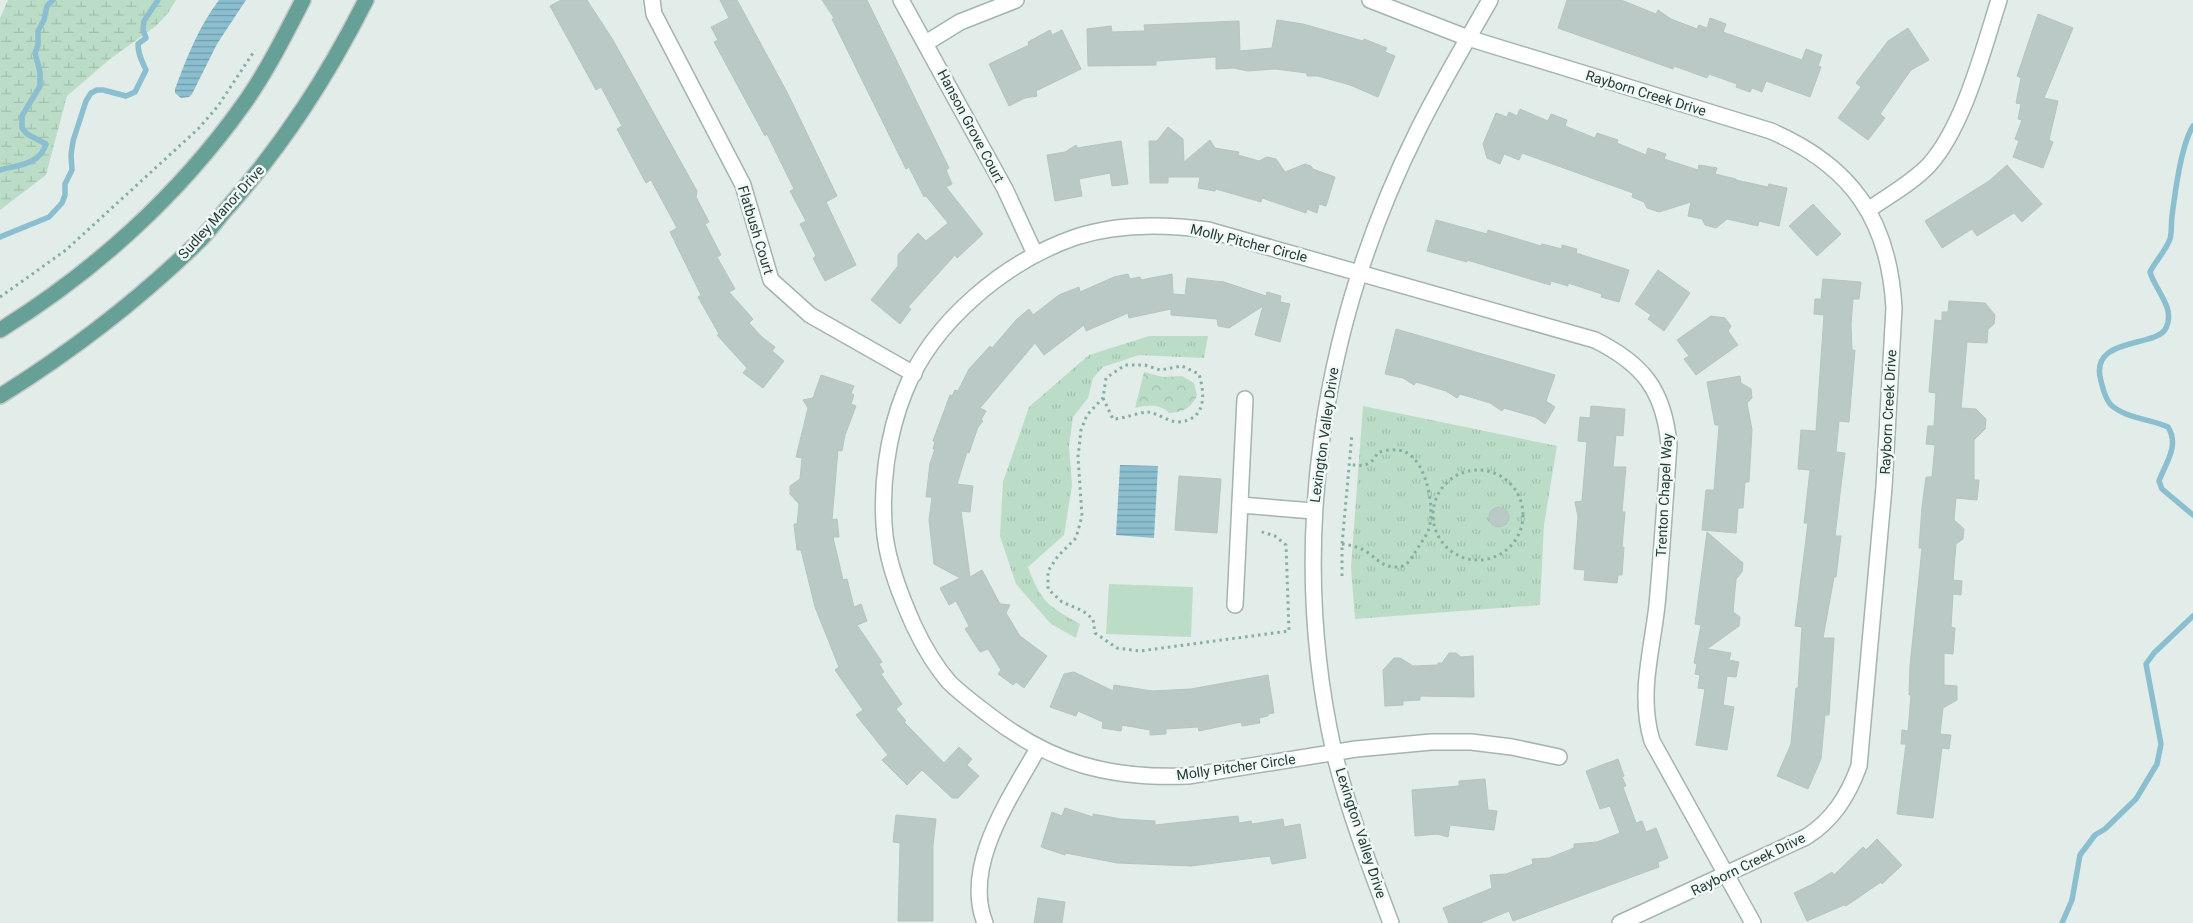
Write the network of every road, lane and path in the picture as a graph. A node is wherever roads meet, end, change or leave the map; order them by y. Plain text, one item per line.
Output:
1 (303, 0) edge
2 (366, 0) edge
3 (652, 0) edge
4 (901, 0) edge
5 (1016, 0) edge
6 (1370, 0) edge
7 (1490, 0) edge
8 (1999, 0) edge
9 (1468, 38) junction
10 (926, 43) junction
11 (257, 48) dead end
12 (1868, 210) junction
13 (1035, 254) junction
14 (1359, 272) junction
15 (0, 297) edge
16 (0, 330) edge
17 (914, 374) junction
18 (0, 396) edge
19 (1103, 398) junction
20 (1246, 400) dead end
21 (1352, 434) dead end
22 (1349, 464) junction
23 (1240, 505) junction
24 (1314, 511) junction
25 (1432, 521) joint
26 (1259, 531) dead end
27 (1342, 544) junction
28 (1342, 576) dead end
29 (1235, 605) dead end
30 (1038, 748) junction
31 (1334, 753) junction
32 (1559, 757) dead end
33 (1727, 875) junction
34 (985, 923) edge
35 (1390, 923) edge
36 (1620, 923) edge
37 (1753, 923) edge

1 - 16 main road
2 - 18 main road, Sudley Manor Drive
3 - 17 street, Flatbush Court
4 - 10 street, Hanson Grove Court
5 - 10 street
6 - 9 street, Rayborn Creek Drive
7 - 9 street, Lexington Valley Drive
8 - 12 street
9 - 12 street, Rayborn Creek Drive
9 - 14 street, Lexington Valley Drive
10 - 13 street, Hanson Grove Court
11 - 15 path
12 - 33 street, Rayborn Creek Drive
13 - 14 street, Molly Pitcher Circle
13 - 17 street, Molly Pitcher Circle
14 - 24 street, Lexington Valley Drive
14 - 33 street, Trenton Chapel Way
17 - 30 street, Molly Pitcher Circle
19 - 19 path
19 - 26 path
20 - 23 street
21 - 22 path
22 - 27 path
22 - 27 path
23 - 24 street
23 - 29 street
24 - 31 street, Lexington Valley Drive
25 - 25 path
27 - 28 path
30 - 31 street, Molly Pitcher Circle
30 - 34 street
31 - 32 street, Molly Pitcher Circle
31 - 35 street, Lexington Valley Drive
33 - 36 street, Rayborn Creek Drive
33 - 37 street, Trenton Chapel Way

